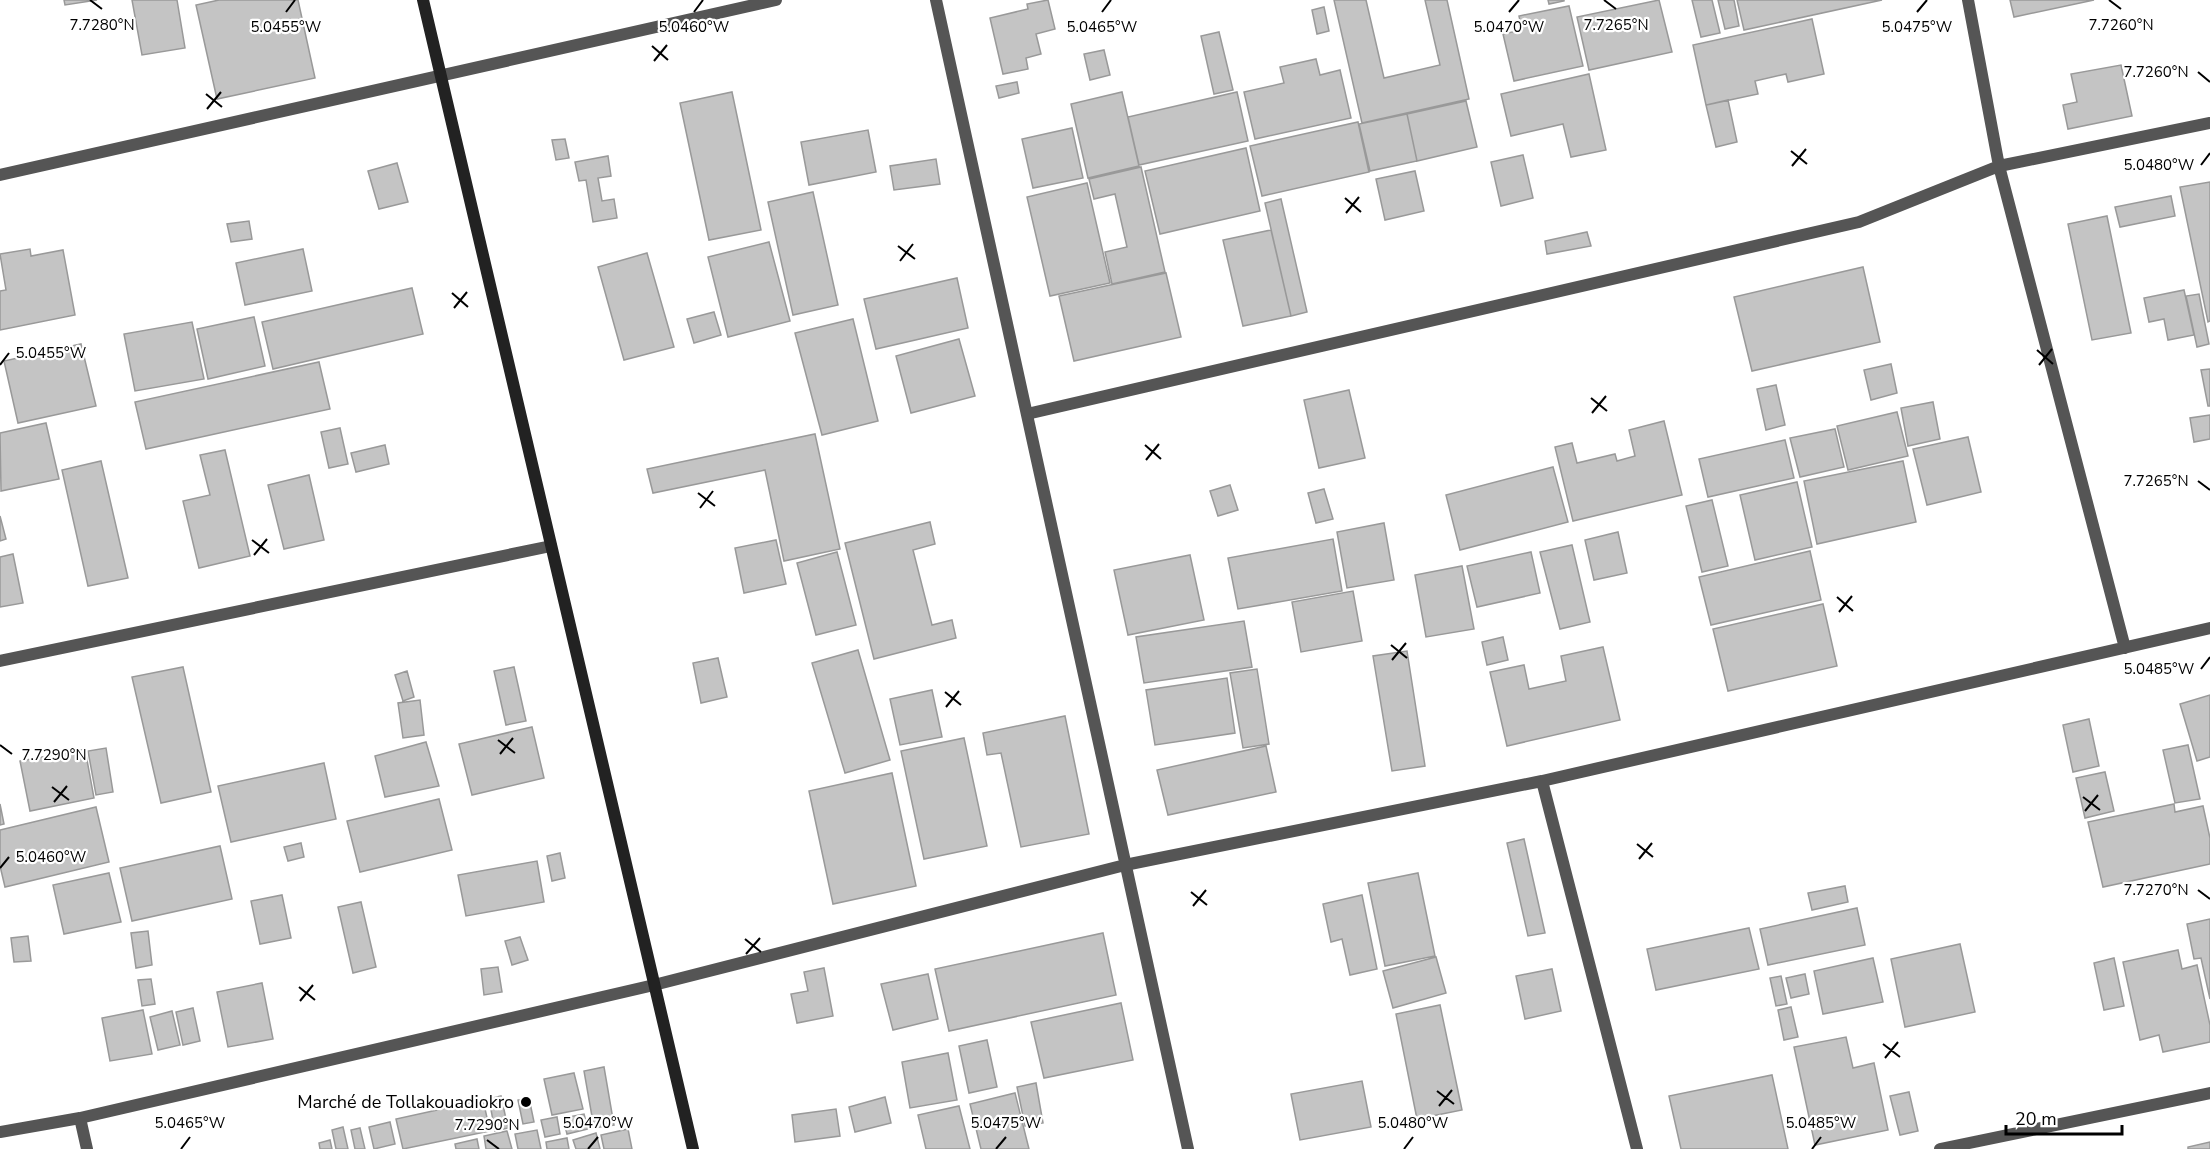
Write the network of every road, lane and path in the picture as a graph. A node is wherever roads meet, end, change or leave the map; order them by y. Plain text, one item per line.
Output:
1 (423, 0) edge
2 (776, 0) edge
3 (936, 0) edge
4 (1968, 0) edge
5 (441, 76) junction
6 (2210, 123) edge
7 (1999, 166) junction
8 (0, 174) edge
9 (1027, 414) junction
10 (551, 546) junction
11 (2210, 628) edge
12 (2126, 648) junction
13 (0, 661) edge
14 (1542, 780) junction
15 (1125, 865) junction
16 (654, 985) junction
17 (2210, 1093) edge
18 (80, 1118) junction
19 (0, 1132) edge
20 (87, 1149) edge
21 (693, 1149) edge
22 (1188, 1149) edge
23 (1637, 1149) edge
24 (1940, 1149) edge

1 - 5 street
2 - 5 street
3 - 9 street
4 - 7 street
5 - 8 street
5 - 10 street
6 - 7 street
7 - 9 street
7 - 12 street
9 - 15 street
10 - 13 street
10 - 16 street
11 - 12 street
12 - 14 street
14 - 15 street
14 - 23 street
15 - 16 street
15 - 22 street
16 - 18 street
16 - 21 street
17 - 24 street
18 - 19 street
18 - 20 street

